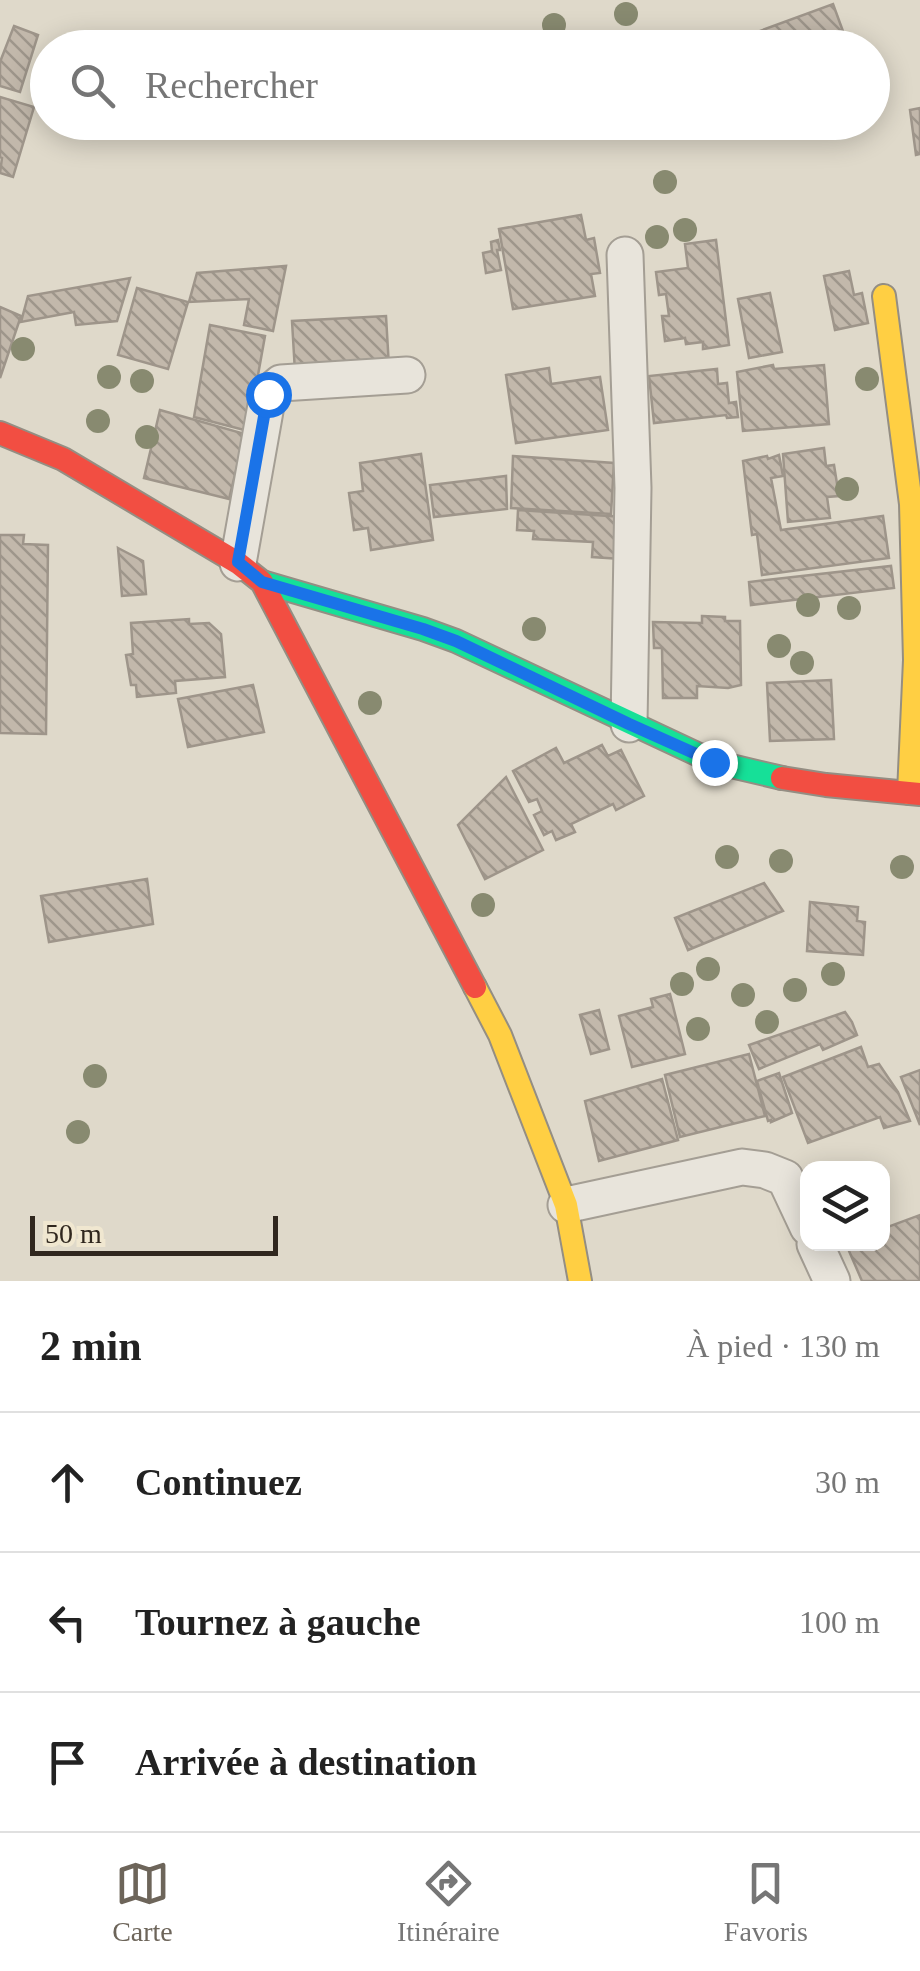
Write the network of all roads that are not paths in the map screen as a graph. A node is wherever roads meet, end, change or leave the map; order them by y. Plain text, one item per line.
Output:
1 (626, 255) dead end
2 (884, 296) dead end
3 (407, 374) dead end
4 (0, 433) edge
5 (250, 572) junction
6 (629, 724) junction
7 (915, 794) edge
8 (566, 1205) junction
9 (800, 1211) edge
10 (818, 1251) edge
11 (580, 1281) edge
12 (832, 1281) edge

1 - 6 street
2 - 7 street
3 - 5 street
4 - 5 street
5 - 6 street
5 - 8 street
6 - 7 street
8 - 9 street
8 - 11 street
10 - 12 street

